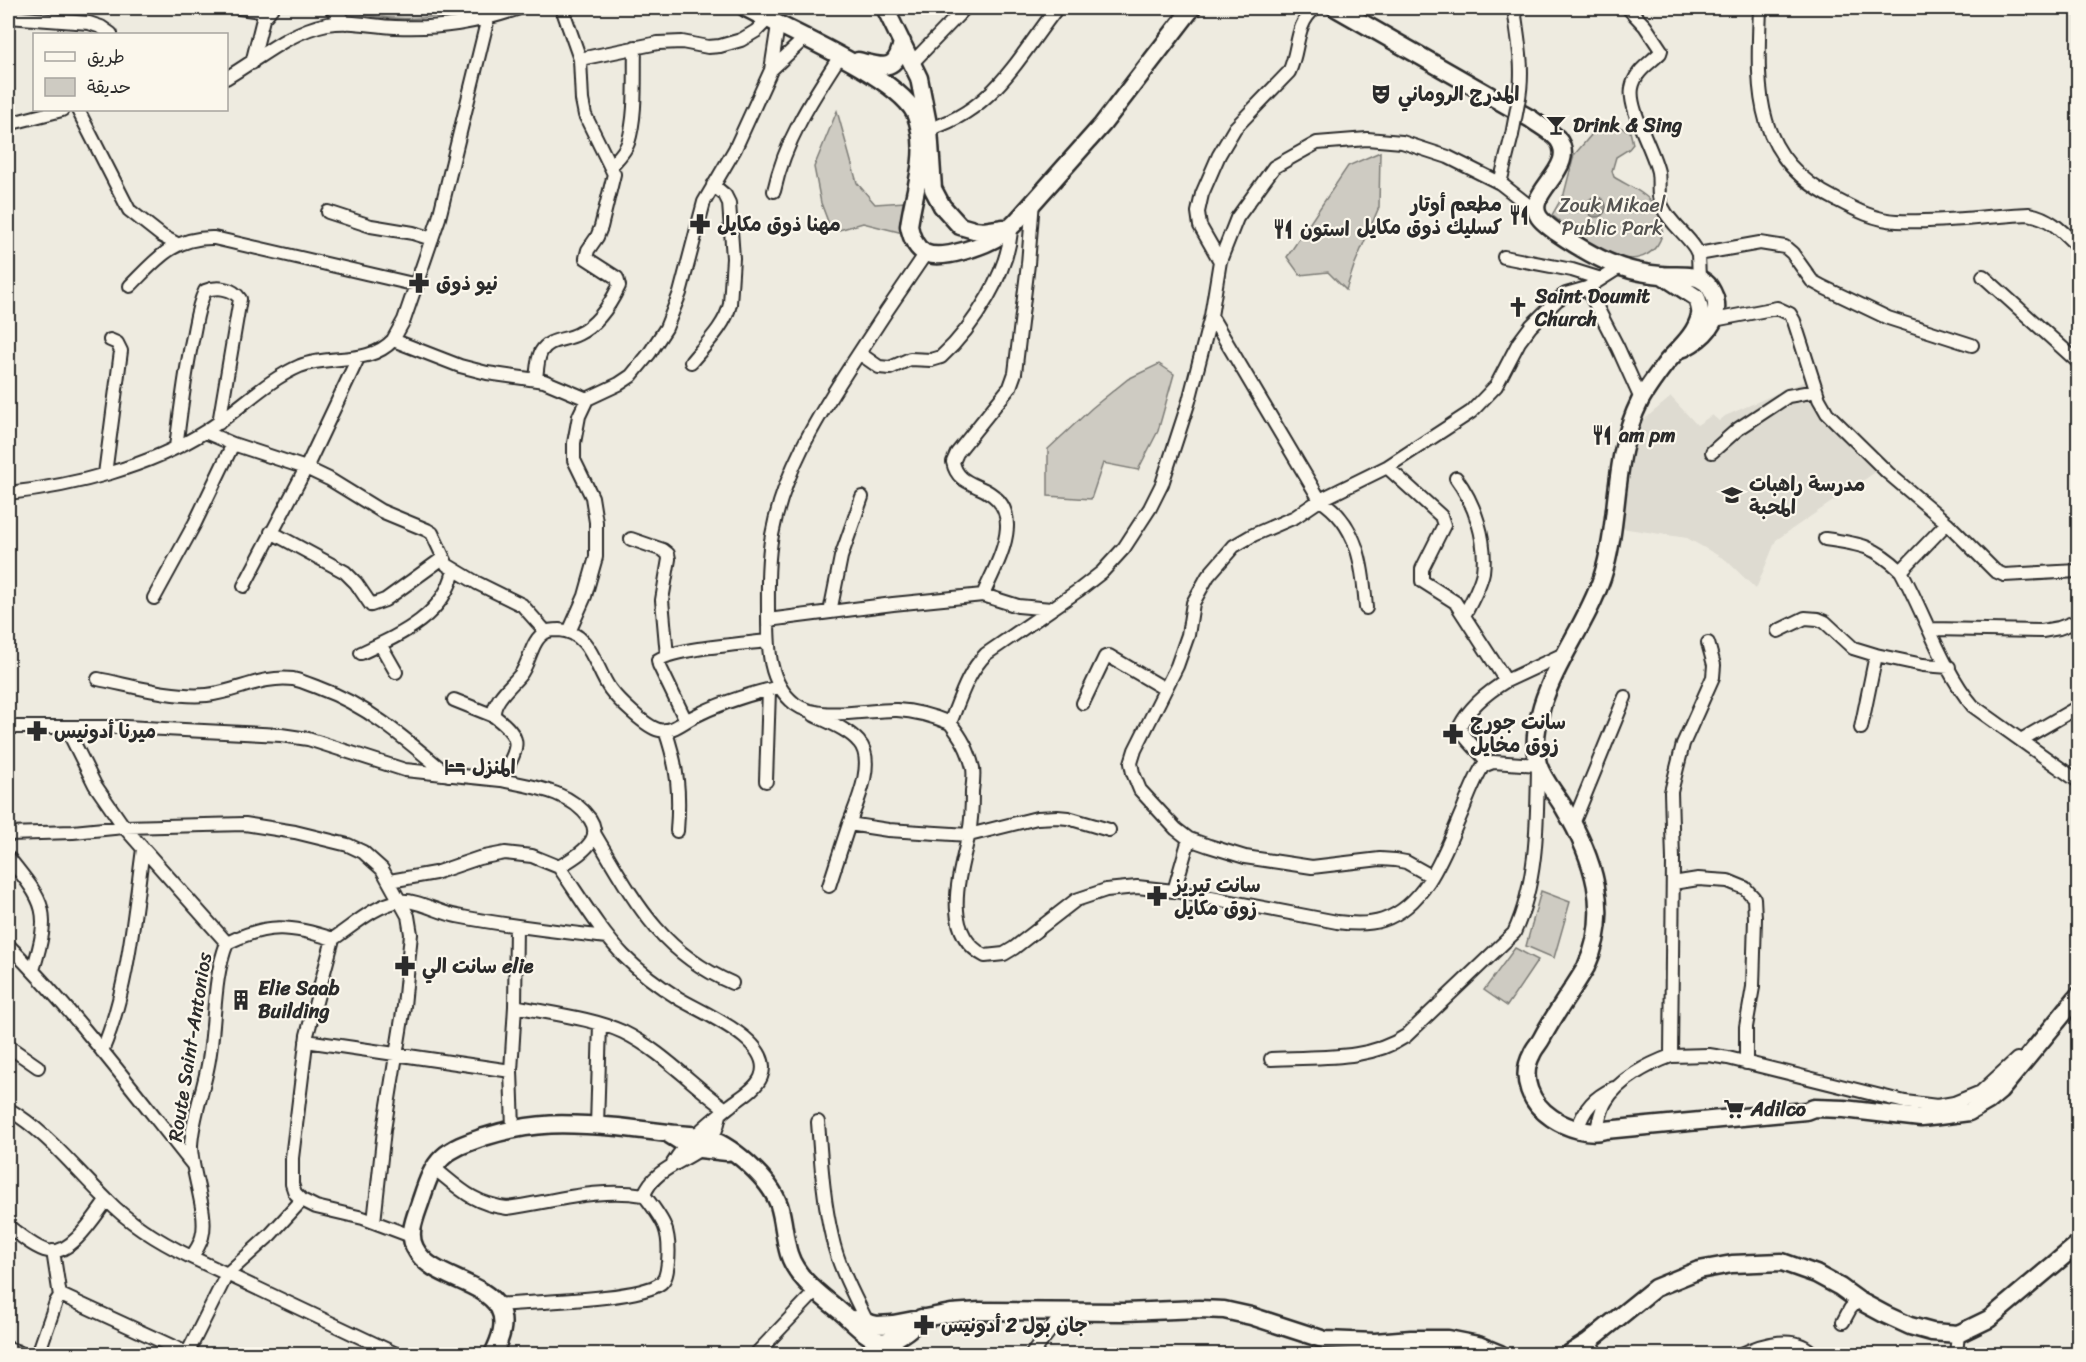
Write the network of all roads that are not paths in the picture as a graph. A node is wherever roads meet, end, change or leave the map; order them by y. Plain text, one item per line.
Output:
1 (239, 8) edge
2 (331, 8) edge
3 (520, 8) edge
4 (562, 8) edge
5 (746, 8) edge
6 (885, 8) edge
7 (965, 8) edge
8 (1057, 8) edge
9 (1315, 8) edge
10 (1336, 8) edge
11 (1514, 8) edge
12 (1628, 8) edge
13 (1760, 8) edge
14 (270, 10) edge
15 (1194, 10) edge
16 (46, 13) edge
17 (8, 17) edge
18 (488, 18) junction
19 (346, 22) junction
20 (773, 22) junction
21 (110, 33) edge
22 (806, 38) junction
23 (902, 42) junction
24 (635, 47) junction
25 (841, 57) junction
26 (580, 59) junction
27 (252, 63) junction
28 (912, 63) junction
29 (771, 70) junction
30 (228, 77) edge
31 (58, 111) edge
32 (79, 111) edge
33 (8, 124) edge
34 (925, 130) junction
35 (611, 166) junction
36 (1500, 183) junction
37 (713, 185) junction
38 (925, 186) junction
39 (774, 191) dead end
40 (1033, 201) junction
41 (328, 212) dead end
42 (1537, 212) junction
43 (1011, 226) junction
44 (965, 227) junction
45 (432, 239) junction
46 (177, 244) junction
47 (2079, 247) edge
48 (926, 253) junction
49 (952, 253) junction
50 (1698, 254) junction
51 (1504, 256) dead end
52 (1220, 261) junction
53 (1620, 267) junction
54 (1662, 275) junction
55 (1983, 276) dead end
56 (1601, 279) junction
57 (1699, 279) junction
58 (417, 285) junction
59 (130, 286) dead end
60 (1587, 288) junction
61 (1211, 316) junction
62 (1707, 318) junction
63 (110, 340) dead end
64 (393, 340) junction
65 (1972, 345) dead end
66 (859, 353) junction
67 (358, 358) junction
68 (691, 362) dead end
69 (2079, 362) edge
70 (536, 380) junction
71 (1816, 391) junction
72 (587, 399) junction
73 (1641, 399) junction
74 (219, 423) junction
75 (205, 432) junction
76 (233, 444) junction
77 (176, 447) junction
78 (1712, 452) dead end
79 (1387, 467) junction
80 (306, 468) junction
81 (105, 474) junction
82 (1456, 478) dead end
83 (8, 493) edge
84 (862, 497) dead end
85 (1320, 500) junction
86 (1947, 523) junction
87 (271, 532) junction
88 (631, 539) dead end
89 (1825, 539) dead end
90 (443, 558) junction
91 (454, 570) junction
92 (1901, 571) junction
93 (2079, 571) edge
94 (244, 586) dead end
95 (983, 595) junction
96 (154, 598) dead end
97 (1366, 608) dead end
98 (1052, 609) junction
99 (830, 612) junction
100 (1464, 616) junction
101 (768, 620) junction
102 (2079, 621) edge
103 (1931, 629) junction
104 (1778, 631) dead end
105 (546, 632) junction
106 (569, 632) junction
107 (768, 641) junction
108 (1708, 643) dead end
109 (380, 644) junction
110 (1566, 652) junction
111 (361, 653) dead end
112 (1876, 655) junction
113 (667, 656) junction
114 (1949, 667) junction
115 (396, 672) dead end
116 (98, 679) dead end
117 (1506, 681) junction
118 (774, 688) junction
119 (1165, 689) junction
120 (1625, 697) dead end
121 (454, 700) dead end
122 (1083, 703) dead end
123 (2079, 706) edge
124 (805, 710) junction
125 (494, 716) junction
126 (686, 721) junction
127 (950, 723) junction
128 (8, 727) edge
129 (66, 727) junction
130 (1861, 728) dead end
131 (665, 730) junction
132 (2020, 740) junction
133 (1488, 763) junction
134 (1539, 765) junction
135 (448, 775) junction
136 (501, 780) junction
137 (766, 781) dead end
138 (2079, 781) edge
139 (849, 824) junction
140 (1573, 824) junction
141 (124, 827) junction
142 (1109, 830) dead end
143 (677, 831) dead end
144 (594, 833) junction
145 (8, 834) edge
146 (969, 835) junction
147 (1189, 839) junction
148 (142, 849) junction
149 (8, 857) edge
150 (559, 867) junction
151 (1431, 876) junction
152 (390, 881) junction
153 (1672, 883) junction
154 (829, 886) dead end
155 (1174, 891) junction
156 (399, 901) junction
157 (516, 926) junction
158 (607, 937) junction
159 (333, 939) junction
160 (227, 943) junction
161 (8, 945) edge
162 (33, 970) junction
163 (732, 983) dead end
164 (2079, 988) edge
165 (2073, 1002) edge
166 (515, 1006) junction
167 (600, 1024) junction
168 (306, 1041) junction
169 (8, 1046) edge
170 (2038, 1046) junction
171 (102, 1051) junction
172 (396, 1054) junction
173 (1671, 1056) junction
174 (1271, 1059) dead end
175 (1746, 1063) junction
176 (38, 1067) dead end
177 (511, 1071) junction
178 (1620, 1086) junction
179 (8, 1109) edge
180 (723, 1112) junction
181 (818, 1122) dead end
182 (1579, 1124) junction
183 (597, 1126) junction
184 (513, 1128) junction
185 (1600, 1129) junction
186 (698, 1143) junction
187 (194, 1166) junction
188 (434, 1168) junction
189 (644, 1195) junction
190 (107, 1200) junction
191 (302, 1200) junction
192 (375, 1222) junction
193 (8, 1226) edge
194 (411, 1236) junction
195 (2079, 1244) edge
196 (53, 1251) junction
197 (191, 1257) junction
198 (227, 1274) junction
199 (816, 1291) junction
200 (60, 1296) junction
201 (1858, 1300) junction
202 (497, 1305) junction
203 (1064, 1312) junction
204 (1843, 1322) dead end
205 (1958, 1334) junction
206 (884, 1337) edge
207 (1593, 1348) edge
208 (8, 1351) edge
209 (17, 1354) edge
210 (38, 1354) edge
211 (188, 1354) edge
212 (396, 1354) edge
213 (493, 1354) edge
214 (756, 1354) edge
215 (1032, 1354) edge
216 (1500, 1354) edge
217 (1569, 1354) edge
218 (1742, 1354) edge
219 (1814, 1354) edge
220 (1956, 1354) edge

1 - 14 street
2 - 19 street
3 - 18 street
4 - 26 street
5 - 20 main road
6 - 23 main road
7 - 28 street
8 - 34 street
9 - 52 street
10 - 42 main road
11 - 36 street, bridge
12 - 50 street
13 - 47 street
14 - 27 street
15 - 40 main road
16 - 17 street
16 - 21 street
18 - 19 street
18 - 45 street
19 - 27 street
20 - 22 main road
20 - 24 street
20 - 29 street
22 - 25 main road
22 - 29 street
23 - 25 main road
23 - 28 main road
24 - 26 street
24 - 35 street
25 - 34 main road
25 - 39 street
26 - 35 street
27 - 30 street
28 - 34 main road
29 - 37 street
31 - 33 street
32 - 46 street
34 - 38 main road
35 - 70 street
36 - 42 street
36 - 52 street
37 - 68 street
37 - 72 street
38 - 44 main road
38 - 48 main road
40 - 43 main road
40 - 95 street
41 - 45 street
42 - 53 main road
43 - 44 main road
43 - 49 main road
43 - 66 street
44 - 49 main road
45 - 58 street
46 - 58 street
46 - 59 street
48 - 49 main road
48 - 66 street
50 - 57 street
50 - 65 street
51 - 56 street
52 - 61 street
53 - 54 main road
53 - 56 street
54 - 57 main road
54 - 62 main road
55 - 69 street
56 - 60 street
57 - 62 main road
58 - 64 street
60 - 73 street
60 - 79 street
61 - 85 street
61 - 98 street
62 - 71 street
62 - 73 main road
63 - 81 street
64 - 67 street
64 - 70 street
66 - 101 street
67 - 74 street
67 - 80 street
70 - 72 street
71 - 78 street
71 - 86 street
72 - 106 street
73 - 110 main road
74 - 75 street
74 - 77 street
75 - 76 street
75 - 77 street
76 - 80 street
76 - 96 street
77 - 81 street
79 - 85 street
79 - 100 street
80 - 87 street
80 - 90 street
81 - 83 street
82 - 100 street
84 - 99 street
85 - 97 street
85 - 119 street
86 - 92 street
86 - 93 street
87 - 90 street
87 - 94 street
88 - 113 street
89 - 92 street
90 - 91 street
91 - 105 street
91 - 109 street
92 - 103 street
95 - 98 street
95 - 99 street
98 - 127 street
99 - 101 street
100 - 117 street
101 - 107 street
102 - 103 street
103 - 114 street
104 - 112 street
105 - 106 street
105 - 125 street
106 - 131 street
107 - 113 street
107 - 118 street
108 - 153 street
109 - 111 street
109 - 115 street
110 - 117 street
110 - 134 main road
112 - 114 street
112 - 130 street
113 - 126 street
114 - 132 street
116 - 135 street
117 - 133 street
118 - 124 street
118 - 126 street
118 - 137 street
119 - 122 street
119 - 147 street
120 - 140 street
121 - 125 street
123 - 132 street
124 - 127 street
124 - 139 street
125 - 136 street
126 - 131 street
127 - 146 street
128 - 129 street
129 - 135 street
129 - 141 street
131 - 143 street
132 - 138 street
133 - 134 street
133 - 151 street
134 - 140 main road
134 - 174 street
135 - 136 street
136 - 144 street
139 - 146 street
139 - 154 street
140 - 182 main road
141 - 145 street
141 - 148 street
141 - 152 street
142 - 146 street
144 - 150 street
144 - 163 street
146 - 155 street
147 - 151 street
147 - 155 street
148 - 160 street
148 - 171 street
149 - 162 street
150 - 152 street
150 - 158 street
151 - 155 street
152 - 156 street
153 - 173 street
153 - 175 street
156 - 157 street
156 - 159 street
156 - 172 street
157 - 158 street
157 - 166 street
158 - 180 street
159 - 160 street, Route Saint-Antonios
159 - 168 street
160 - 187 street, Route Saint-Antonios
161 - 162 street
162 - 171 street
164 - 165 street
165 - 170 main road
166 - 167 street
166 - 177 street
167 - 180 street
167 - 183 street
168 - 172 street
168 - 191 street
169 - 176 street
170 - 175 street
170 - 185 main road
171 - 187 street
172 - 177 street
172 - 192 street
173 - 175 street
173 - 178 street
177 - 184 street
178 - 182 street
178 - 185 street
179 - 190 street
180 - 186 street
181 - 206 street
182 - 185 main road
183 - 184 main road
183 - 186 main road
184 - 188 main road
186 - 189 street
186 - 199 main road
187 - 197 street, Route Saint-Antonios
188 - 189 street
188 - 194 main road
189 - 202 street
190 - 196 street
190 - 197 street
191 - 192 street
191 - 198 street
192 - 194 street
193 - 196 street
194 - 202 main road
195 - 205 main road
196 - 200 street
197 - 198 street
198 - 211 street
198 - 212 street
199 - 206 main road
199 - 214 street
200 - 210 street
200 - 211 street
201 - 204 street
201 - 205 main road
201 - 207 main road
202 - 213 main road
203 - 206 main road
203 - 215 street
203 - 216 main road
205 - 220 street
207 - 217 main road
208 - 209 main road
218 - 219 street

